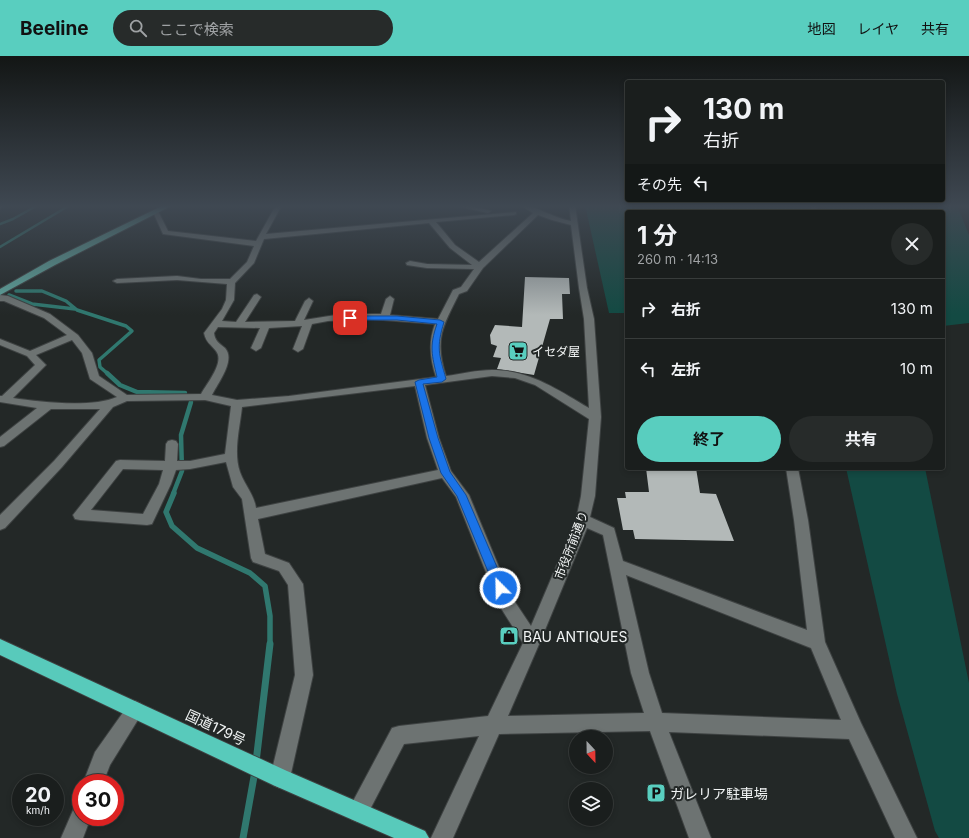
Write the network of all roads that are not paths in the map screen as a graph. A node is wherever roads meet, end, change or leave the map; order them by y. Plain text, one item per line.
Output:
1 (96, 241) edge
2 (259, 241) edge
3 (446, 241) edge
4 (506, 241) edge
5 (577, 241) edge
6 (410, 263) dead end
7 (480, 266) junction
8 (117, 281) dead end
9 (232, 282) junction
10 (0, 292) edge
11 (257, 297) dead end
12 (0, 298) edge
13 (390, 299) dead end
14 (309, 301) dead end
15 (384, 318) junction
16 (440, 322) junction
17 (303, 323) junction
18 (215, 324) junction
19 (239, 325) junction
20 (265, 326) junction
21 (74, 336) junction
22 (0, 342) edge
23 (256, 348) dead end
24 (298, 349) dead end
25 (30, 354) junction
26 (442, 379) junction
27 (419, 382) junction
28 (205, 397) junction
29 (125, 398) junction
30 (2, 399) edge
31 (237, 404) junction
32 (48, 405) junction
33 (109, 406) junction
34 (595, 417) junction
35 (0, 443) edge
36 (172, 444) dead end
37 (231, 457) junction
38 (171, 466) junction
39 (792, 470) edge
40 (446, 473) junction
41 (251, 515) junction
42 (583, 520) junction
43 (0, 524) edge
44 (616, 565) junction
45 (532, 642) junction
46 (817, 642) junction
47 (0, 647) edge
48 (135, 710) junction
49 (656, 722) junction
50 (494, 725) junction
51 (854, 730) junction
52 (96, 774) edge
53 (280, 778) junction
54 (358, 812) junction
55 (77, 826) edge
56 (72, 838) edge
57 (418, 838) edge
58 (442, 838) edge
59 (700, 838) edge
60 (906, 838) edge

1 - 10 main road
2 - 9 street
3 - 7 street
4 - 7 street
5 - 34 street, 市役所前通り
6 - 7 street
7 - 16 street
8 - 9 street
9 - 18 street
11 - 19 street
12 - 21 street
13 - 15 street
14 - 17 street
15 - 16 street
15 - 17 street
16 - 26 street
17 - 20 street
17 - 24 street
18 - 19 street
18 - 28 street
19 - 20 street
20 - 23 street
21 - 25 street
21 - 29 street
22 - 25 street
25 - 30 street
26 - 27 street
26 - 34 street
27 - 31 street
27 - 40 street
28 - 29 street
28 - 31 street
29 - 33 street
30 - 32 street
31 - 37 street
32 - 33 street
32 - 35 street
33 - 43 street
34 - 42 street, 市役所前通り
36 - 38 street
37 - 38 street
37 - 41 street
38 - 38 street
39 - 46 street
40 - 41 street
40 - 45 street
41 - 53 street
42 - 44 street
42 - 45 street, 市役所前通り
44 - 46 street
44 - 49 street
45 - 50 street, 市役所前通り
46 - 51 street
47 - 48 highway, 国道179号
48 - 52 street
48 - 53 highway, 国道179号
49 - 50 street
49 - 51 street
49 - 59 street
50 - 54 street
50 - 58 street, 市役所前通り
51 - 60 street
53 - 54 highway, 国道179号
54 - 57 highway, 国道179号
55 - 56 street

